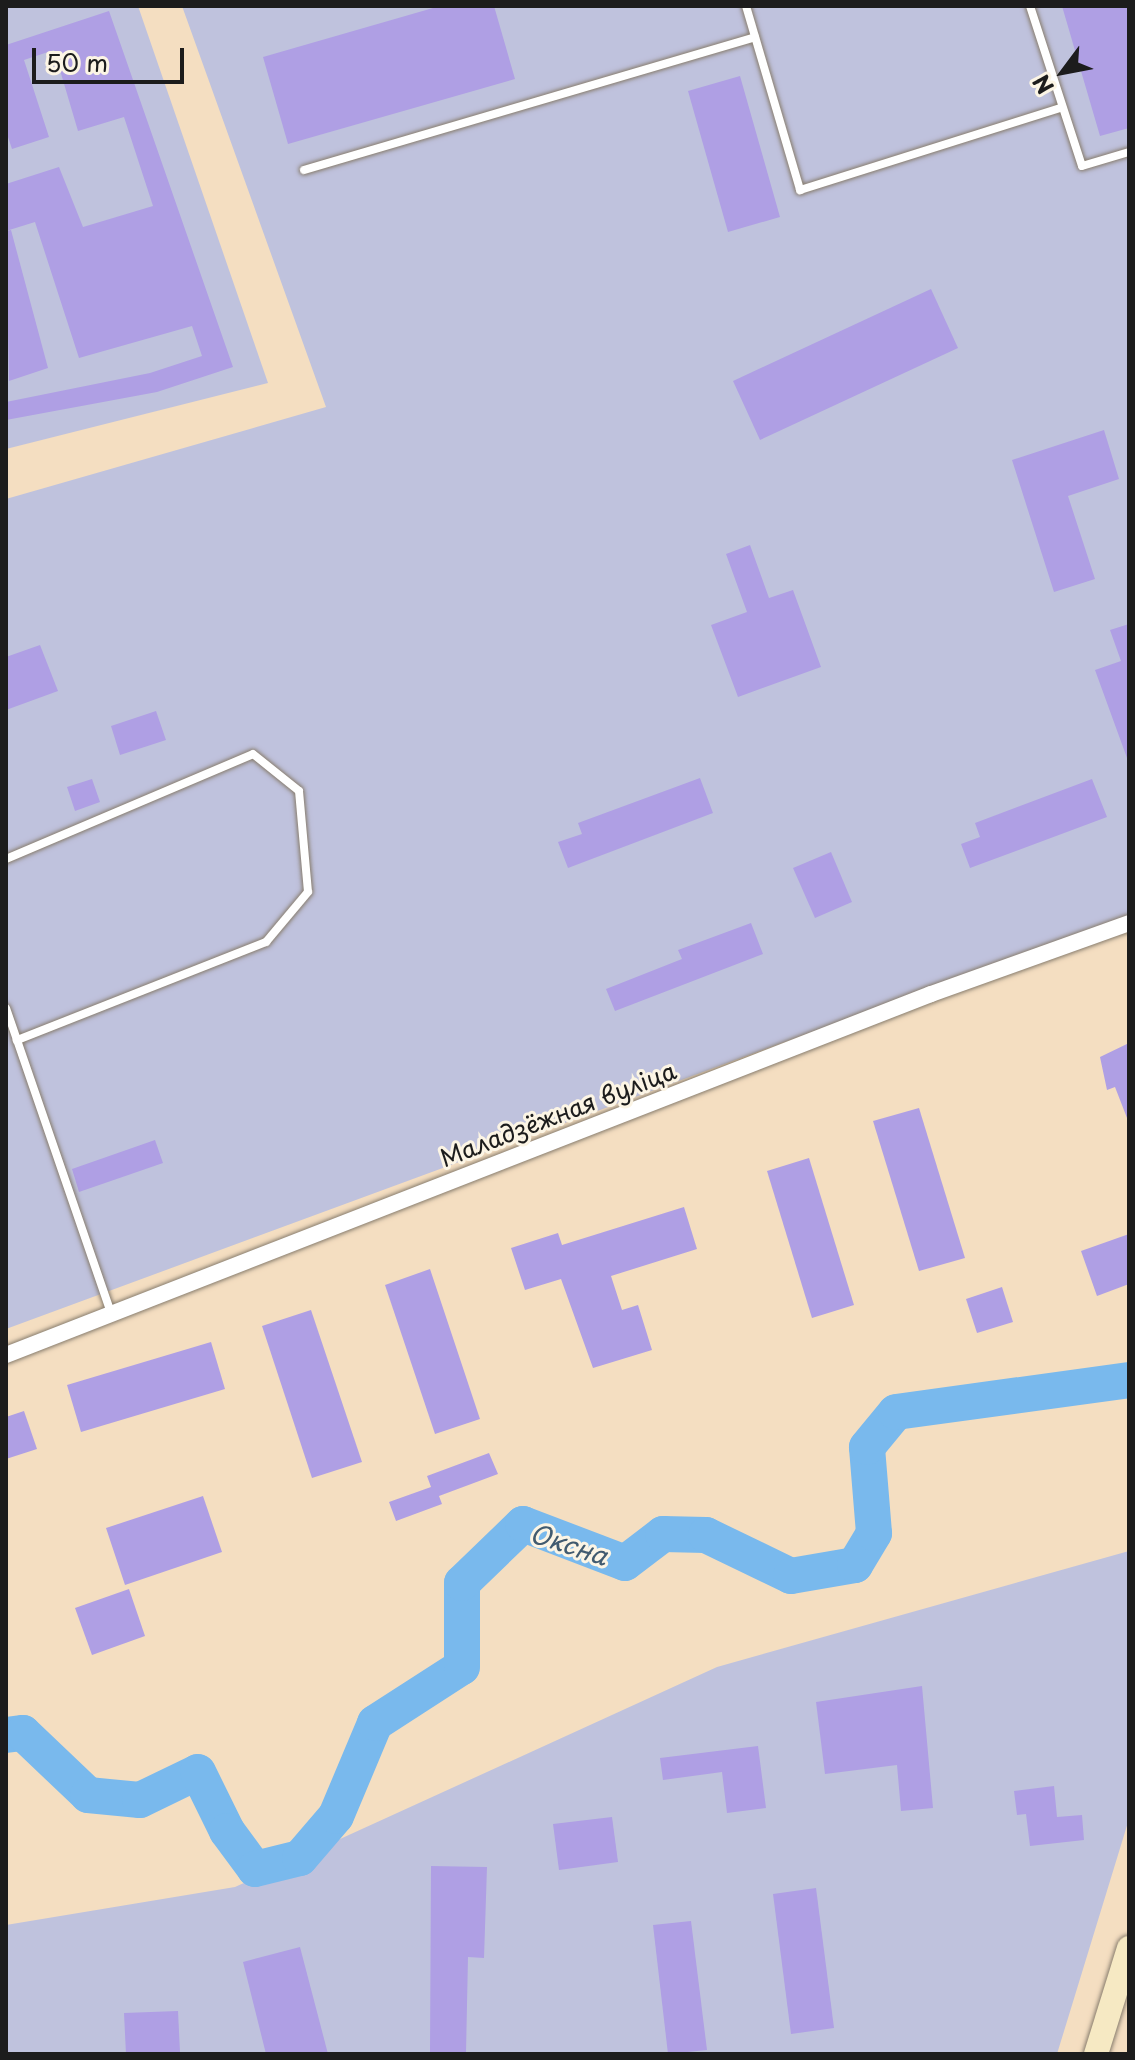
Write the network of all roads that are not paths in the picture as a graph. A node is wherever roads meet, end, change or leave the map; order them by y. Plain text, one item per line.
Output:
1 (746, 6) edge
2 (1030, 6) edge
3 (755, 37) junction
4 (1060, 108) junction
5 (1129, 152) edge
6 (304, 170) dead end
7 (6, 859) edge
8 (1129, 923) edge
9 (6, 1008) edge
10 (17, 1040) junction
11 (111, 1313) junction
12 (6, 1355) edge
13 (1129, 1948) edge
14 (1096, 2054) edge

1 - 3 lane
2 - 4 lane
3 - 4 lane
3 - 6 lane
4 - 5 lane
7 - 10 lane
8 - 11 street, Маладзёжная вуліца
9 - 10 lane
10 - 11 lane
11 - 12 street, Маладзёжная вуліца
13 - 14 main road

